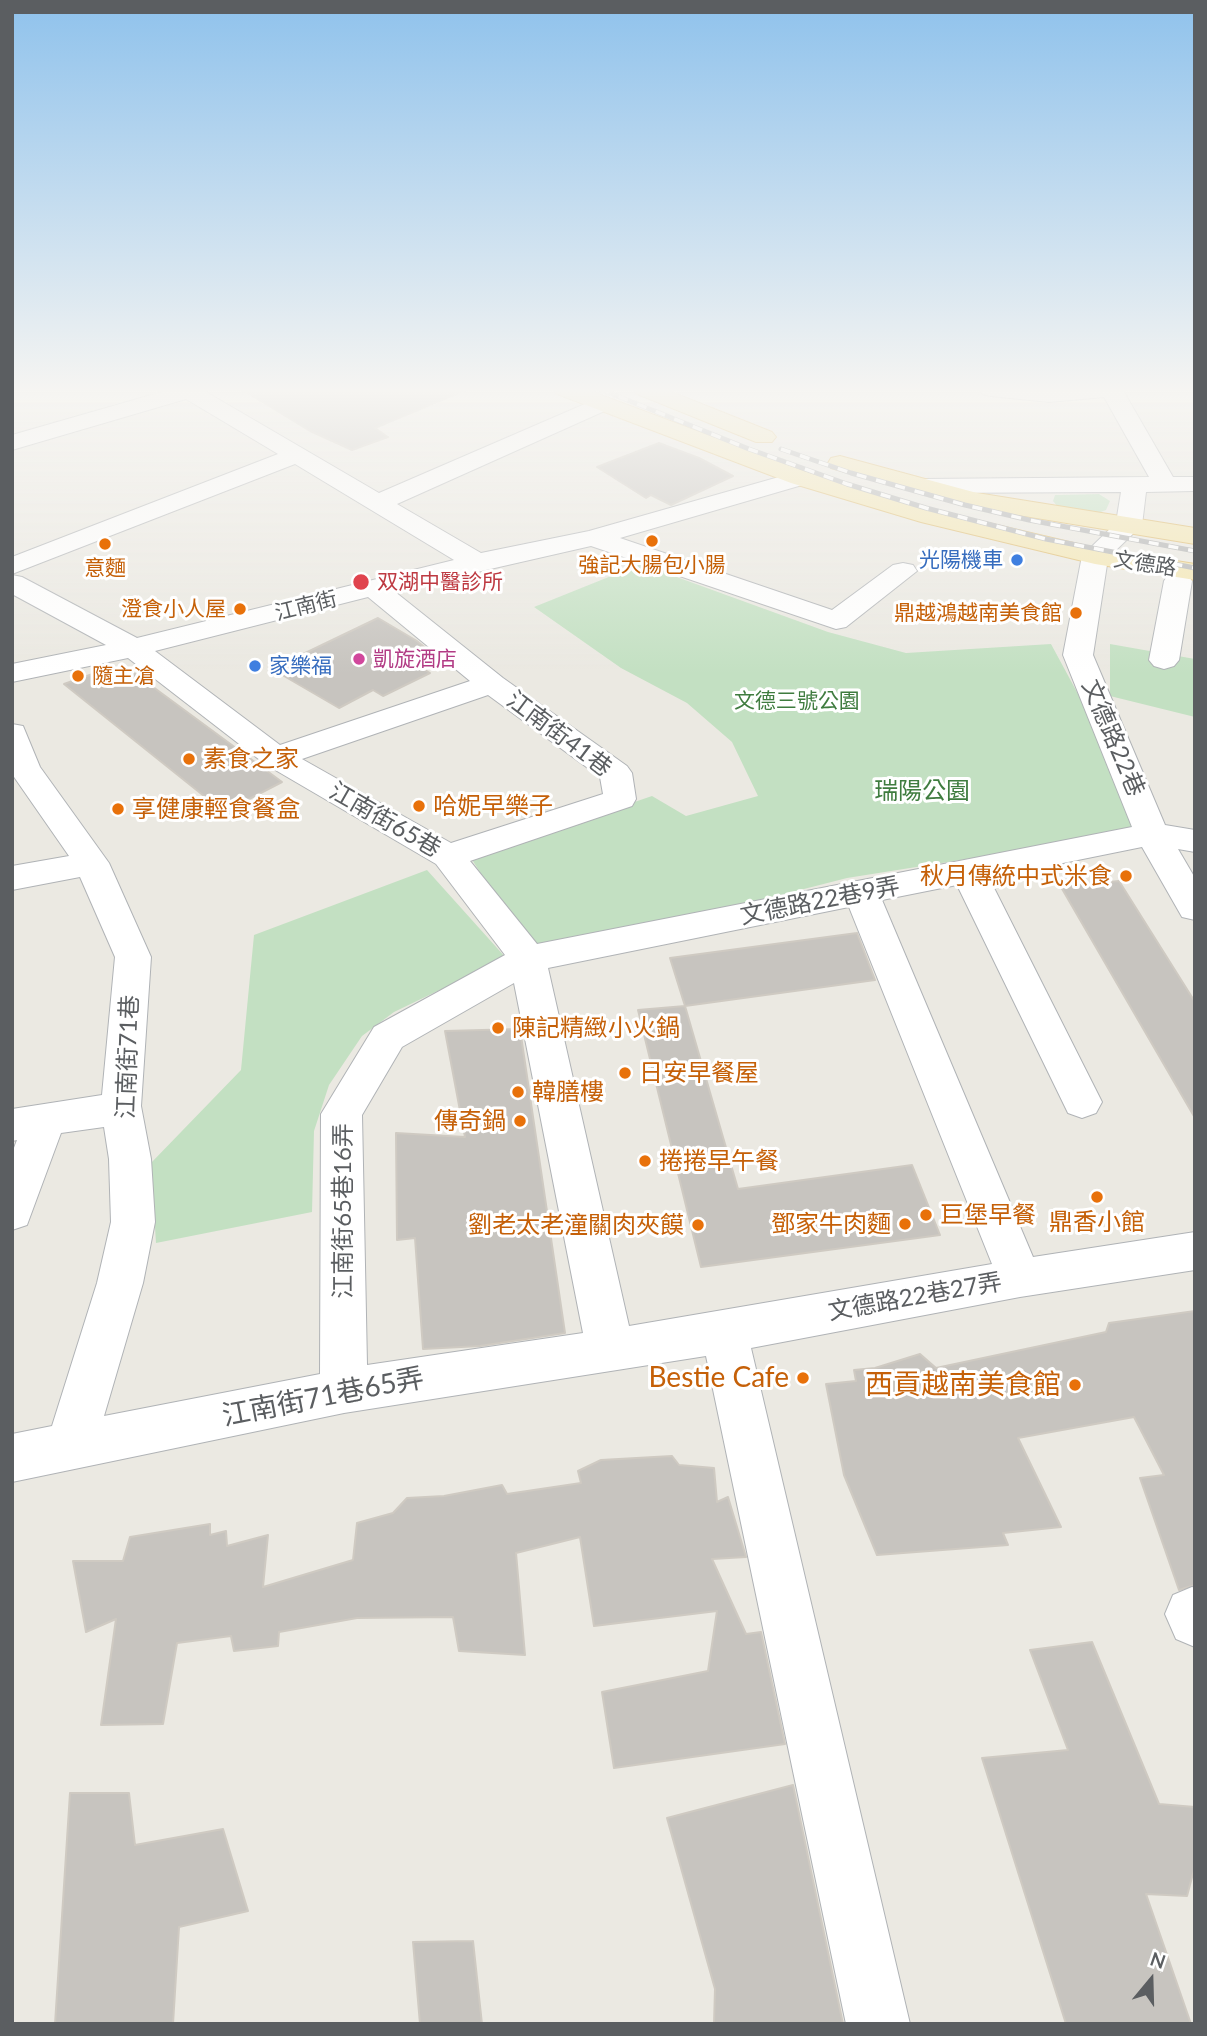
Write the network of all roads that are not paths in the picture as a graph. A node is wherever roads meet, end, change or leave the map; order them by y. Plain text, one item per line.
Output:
1 (223, 484) edge
2 (346, 484) edge
3 (421, 484) edge
4 (779, 484) edge
5 (820, 484) edge
6 (915, 484) edge
7 (1165, 484) edge
8 (1135, 485) junction
9 (922, 486) junction
10 (378, 503) junction
11 (1129, 525) junction
12 (1195, 536) edge
13 (593, 538) junction
14 (1095, 556) junction
15 (477, 562) junction
16 (12, 566) edge
17 (903, 571) dead end
18 (1186, 576) edge
19 (12, 583) edge
20 (375, 589) junction
21 (133, 648) junction
22 (1164, 660) dead end
23 (12, 673) edge
24 (492, 684) junction
25 (12, 733) edge
26 (276, 757) junction
27 (1152, 834) junction
28 (1195, 841) edge
29 (448, 856) junction
30 (92, 863) junction
31 (968, 871) junction
32 (12, 878) edge
33 (861, 892) junction
34 (1195, 908) edge
35 (528, 960) junction
36 (1082, 1102) dead end
37 (122, 1108) junction
38 (29, 1122) edge
39 (12, 1212) edge
40 (1195, 1251) edge
41 (1020, 1278) junction
42 (724, 1332) junction
43 (623, 1346) junction
44 (344, 1391) junction
45 (72, 1447) junction
46 (12, 1458) edge
47 (878, 2024) edge

1 - 16 street
2 - 10 street
3 - 10 street
4 - 13 street, 江南街
5 - 14 main road, 文德路
6 - 9 main road, 文德路
7 - 8 street
8 - 9 street
8 - 11 street
9 - 11 main road, 文德路
10 - 15 street
11 - 12 main road, 文德路
11 - 14 street
13 - 15 street, 江南街
13 - 17 street
14 - 18 main road, 文德路
14 - 27 street, 文德路22巷
15 - 20 street, 江南街
18 - 22 street
19 - 21 street, 江南街65巷
20 - 21 street, 江南街
20 - 24 street, 江南街41巷
21 - 23 street, 江南街
21 - 26 street, 江南街65巷
24 - 26 street
24 - 29 street, 江南街41巷
25 - 30 street, 江南街71巷
26 - 29 street, 江南街65巷
27 - 28 street
27 - 31 street, 文德路22巷9弄
27 - 34 street, 文德路22巷
29 - 35 street, 江南街65巷
30 - 32 street
30 - 37 street, 江南街71巷
31 - 33 street, 文德路22巷9弄
31 - 36 street
33 - 35 street, 文德路22巷9弄
33 - 41 street
35 - 43 street, 江南街65巷
35 - 44 street, 江南街65巷16弄
37 - 38 street
37 - 45 street, 江南街71巷
38 - 39 street
40 - 41 street, 文德路22巷27弄
41 - 42 street, 文德路22巷27弄
42 - 43 street, 文德路22巷27弄
42 - 47 street
43 - 44 street, 江南街71巷65弄
44 - 45 street, 江南街71巷65弄
45 - 46 street, 江南街71巷65弄

